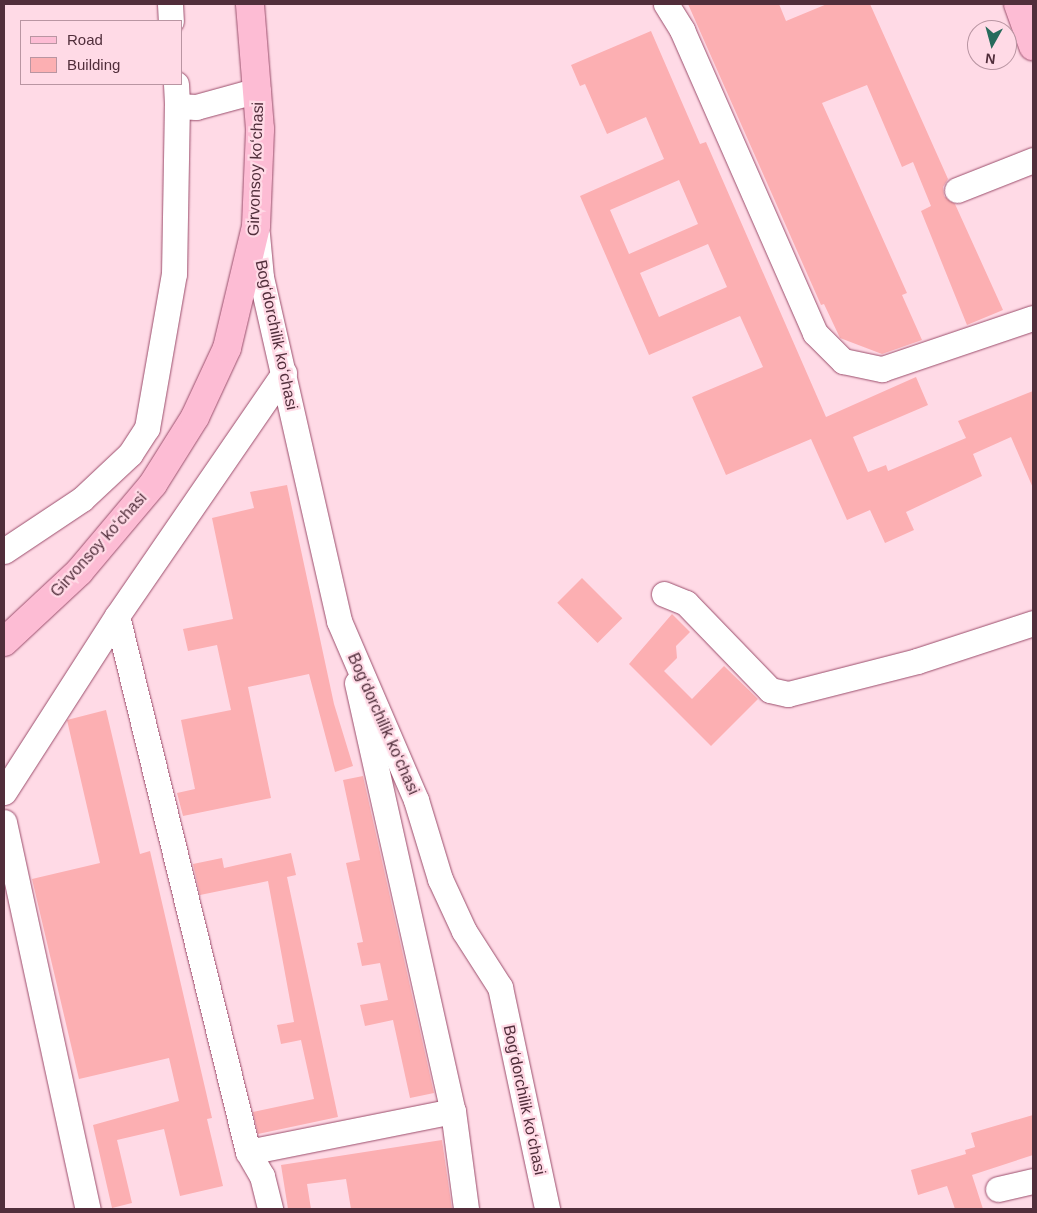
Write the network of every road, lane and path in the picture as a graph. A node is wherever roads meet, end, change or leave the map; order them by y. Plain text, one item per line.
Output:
1 (170, 4) edge
2 (250, 4) edge
3 (666, 4) edge
4 (1018, 4) edge
5 (172, 20) edge
6 (1033, 46) edge
7 (258, 90) junction
8 (176, 95) edge
9 (1033, 160) edge
10 (957, 190) dead end
11 (256, 226) junction
12 (1033, 318) edge
13 (284, 373) junction
14 (4, 551) edge
15 (664, 594) dead end
16 (117, 616) junction
17 (1033, 623) edge
18 (4, 642) edge
19 (351, 651) junction
20 (4, 792) edge
21 (4, 822) edge
22 (453, 1111) junction
23 (248, 1152) junction
24 (1033, 1181) edge
25 (998, 1189) dead end
26 (88, 1209) edge
27 (270, 1209) edge
28 (466, 1209) edge
29 (547, 1209) edge

1 - 5 street
2 - 7 main road, Girvonsoy koʻchasi
3 - 12 street
4 - 6 main road
7 - 8 street
7 - 11 main road, Girvonsoy koʻchasi
8 - 14 street
9 - 10 street
11 - 13 street, Bogʻdorchilik koʻchasi
11 - 18 main road, Girvonsoy koʻchasi
13 - 16 street
13 - 19 street, Bogʻdorchilik koʻchasi
15 - 17 street
16 - 20 street
16 - 23 street
19 - 22 street
19 - 29 street, Bogʻdorchilik koʻchasi
21 - 26 street
22 - 23 street
22 - 28 street
23 - 27 street
24 - 25 street

